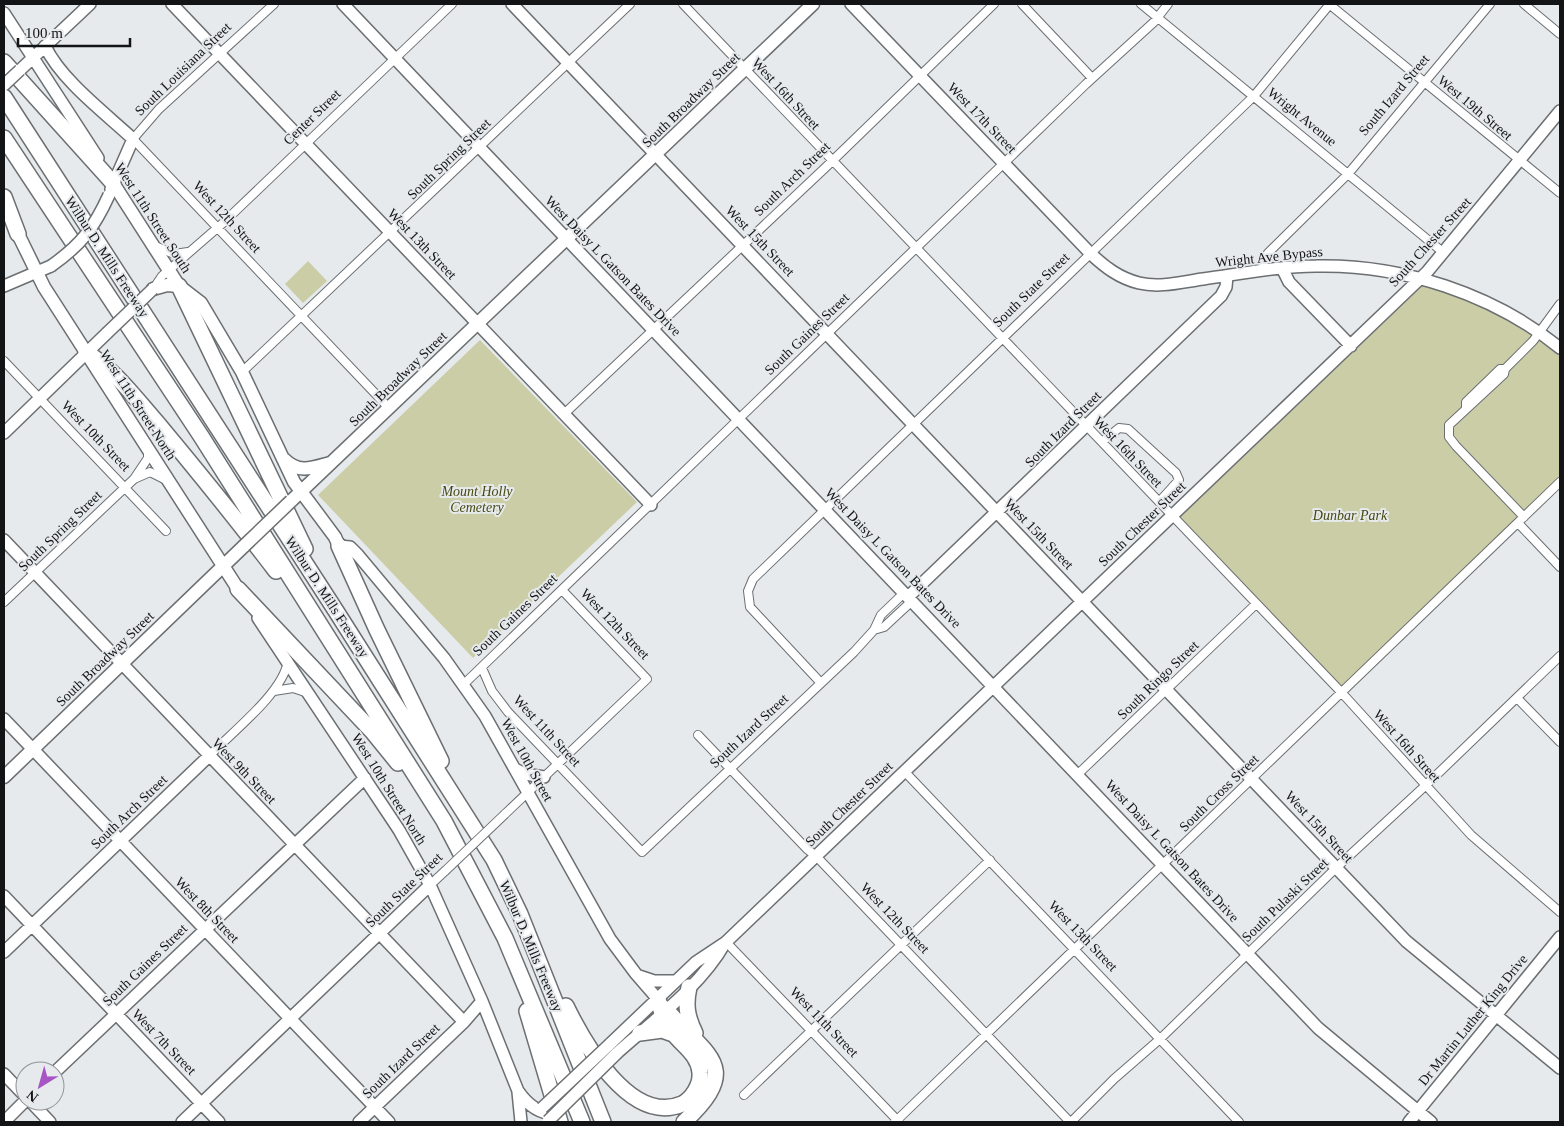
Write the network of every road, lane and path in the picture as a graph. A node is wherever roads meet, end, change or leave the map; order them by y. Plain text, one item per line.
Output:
1 (90, 4) edge
2 (172, 4) edge
3 (274, 4) edge
4 (343, 4) edge
5 (452, 4) edge
6 (512, 4) edge
7 (630, 4) edge
8 (683, 4) edge
9 (813, 4) edge
10 (851, 4) edge
11 (994, 4) edge
12 (1022, 4) edge
13 (1141, 4) edge
14 (1168, 4) edge
15 (1330, 4) edge
16 (1490, 4) edge
17 (1524, 4) edge
18 (4, 13) edge
19 (1158, 17) junction
20 (1560, 34) edge
21 (45, 46) junction
22 (220, 54) junction
23 (33, 58) junction
24 (394, 59) junction
25 (4, 62) edge
26 (568, 63) junction
27 (744, 69) junction
28 (920, 75) junction
29 (1092, 78) junction
30 (1425, 82) junction
31 (4, 86) edge
32 (1254, 96) junction
33 (4, 97) edge
34 (1560, 112) edge
35 (4, 138) edge
36 (133, 139) junction
37 (306, 144) junction
38 (479, 147) junction
39 (656, 154) junction
40 (832, 161) junction
41 (1519, 161) junction
42 (1004, 163) junction
43 (1348, 174) junction
44 (111, 189) junction
45 (1560, 193) edge
46 (4, 197) edge
47 (4, 225) edge
48 (217, 228) junction
49 (390, 233) junction
50 (18, 234) junction
51 (567, 239) junction
52 (743, 245) junction
53 (155, 246) junction
54 (916, 249) junction
55 (192, 251) junction
56 (1444, 253) junction
57 (1091, 254) junction
58 (170, 268) junction
59 (1282, 268) junction
60 (1264, 270) junction
61 (36, 273) junction
62 (1227, 276) junction
63 (1420, 279) junction
64 (4, 286) edge
65 (180, 286) junction
66 (153, 289) junction
67 (1560, 304) edge
68 (301, 316) junction
69 (477, 324) junction
70 (654, 331) junction
71 (1539, 333) junction
72 (828, 335) junction
73 (1002, 338) junction
74 (1350, 346) junction
75 (1560, 348) edge
76 (86, 352) junction
77 (4, 361) edge
78 (242, 372) junction
79 (39, 398) junction
80 (389, 408) junction
81 (564, 414) junction
82 (740, 420) junction
83 (913, 424) junction
84 (1086, 427) junction
85 (4, 433) edge
86 (1102, 442) junction
87 (148, 448) junction
88 (280, 455) junction
89 (332, 462) junction
90 (134, 479) junction
91 (1560, 482) edge
92 (124, 487) junction
93 (176, 491) junction
94 (300, 492) junction
95 (1159, 502) junction
96 (651, 505) junction
97 (825, 509) junction
98 (998, 513) junction
99 (1172, 516) junction
100 (1521, 520) junction
101 (166, 532) dead end
102 (4, 540) edge
103 (339, 546) junction
104 (223, 566) junction
105 (1560, 567) edge
106 (35, 573) junction
107 (238, 589) junction
108 (322, 589) junction
109 (562, 590) junction
110 (908, 597) junction
111 (4, 602) edge
112 (1083, 602) junction
113 (1256, 604) junction
114 (874, 630) junction
115 (1560, 656) edge
116 (288, 662) junction
117 (345, 662) junction
118 (121, 664) junction
119 (482, 668) junction
120 (647, 679) joint
121 (821, 683) junction
122 (464, 684) junction
123 (994, 687) junction
124 (1167, 689) junction
125 (274, 692) junction
126 (1342, 693) junction
127 (311, 696) junction
128 (1517, 698) junction
129 (4, 719) edge
130 (698, 735) dead end
131 (1560, 742) edge
132 (32, 749) junction
133 (209, 756) junction
134 (558, 764) junction
135 (731, 768) junction
136 (515, 769) junction
137 (905, 772) junction
138 (1078, 774) junction
139 (4, 777) edge
140 (544, 777) junction
141 (365, 778) junction
142 (1252, 778) junction
143 (1426, 786) junction
144 (528, 793) junction
145 (462, 808) junction
146 (444, 821) junction
147 (120, 841) junction
148 (294, 844) junction
149 (642, 852) joint
150 (816, 856) junction
151 (990, 860) junction
152 (1163, 863) junction
153 (1336, 868) junction
154 (430, 885) junction
155 (4, 896) edge
156 (415, 899) junction
157 (442, 908) junction
158 (1560, 912) edge
159 (520, 914) junction
160 (32, 926) junction
161 (204, 929) junction
162 (380, 933) junction
163 (505, 938) junction
164 (1560, 938) edge
165 (726, 942) junction
166 (900, 945) junction
167 (1074, 948) junction
168 (4, 952) edge
169 (1248, 954) junction
170 (636, 974) junction
171 (682, 984) junction
172 (482, 1001) junction
173 (662, 1007) junction
174 (116, 1014) junction
175 (1496, 1015) junction
176 (290, 1019) junction
177 (489, 1019) junction
178 (464, 1022) junction
179 (811, 1030) junction
180 (640, 1033) junction
181 (986, 1033) junction
182 (673, 1034) junction
183 (1160, 1039) junction
184 (702, 1045) junction
185 (614, 1049) junction
186 (65, 1062) edge
187 (1560, 1068) edge
188 (4, 1074) edge
189 (15, 1086) edge
190 (518, 1091) junction
191 (744, 1095) dead end
192 (202, 1104) junction
193 (375, 1107) junction
194 (15, 1111) edge
195 (40, 1111) edge
196 (1417, 1112) junction
197 (548, 1116) edge
198 (897, 1121) edge
199 (4, 1122) edge
200 (50, 1122) edge
201 (182, 1122) edge
202 (219, 1122) edge
203 (359, 1122) edge
204 (389, 1122) edge
205 (521, 1122) edge
206 (527, 1122) edge
207 (582, 1122) edge
208 (604, 1122) edge
209 (684, 1122) edge
210 (1071, 1122) edge
211 (1239, 1122) edge
212 (1409, 1122) edge
213 (1431, 1122) edge

1 - 21 street
2 - 22 street, West 13th Street
3 - 22 street, South Louisiana Street
4 - 24 street, West Daisy L Gatson Bates Drive
5 - 24 street, Center Street
6 - 26 street, West 15th Street
7 - 26 street, South Spring Street
8 - 27 street, West 16th Street
9 - 27 main road, South Broadway Street
10 - 28 street, West 17th Street
11 - 28 street, South Arch Street
12 - 29 street
13 - 19 street, Wright Avenue
14 - 19 street, South Gaines Street
15 - 30 street, West 19th Street
15 - 32 street, South State Street
16 - 30 street, South Izard Street
17 - 20 street
18 - 23 street, West 11th Street South
19 - 29 street, South Gaines Street
19 - 32 street, Wright Avenue
21 - 23 street
21 - 36 street, West 12th Street
22 - 36 street, South Louisiana Street
22 - 37 street, West 13th Street
23 - 31 street, bridge
23 - 44 street, West 11th Street South
24 - 37 street, Center Street
24 - 38 street, West Daisy L Gatson Bates Drive
25 - 44 highway
26 - 38 street, South Spring Street
26 - 39 street, West 15th Street
27 - 39 main road, South Broadway Street
27 - 40 street, West 16th Street
28 - 40 street, South Arch Street
28 - 42 street, West 17th Street
29 - 42 street, South Gaines Street
30 - 41 street, West 19th Street
30 - 43 street, South Izard Street
32 - 43 street, Wright Avenue
32 - 57 street, South State Street
33 - 108 highway, Wilbur D. Mills Freeway
34 - 41 street, South Chester Street
35 - 117 highway, Wilbur D. Mills Freeway
36 - 44 street, South Louisiana Street
36 - 48 street, West 12th Street
37 - 48 street, Center Street
37 - 49 street, West 13th Street
38 - 49 street, South Spring Street
38 - 51 street, West Daisy L Gatson Bates Drive
39 - 51 main road, South Broadway Street
39 - 52 street, West 15th Street
40 - 52 street, South Arch Street
40 - 54 street, West 16th Street
41 - 45 street, West 19th Street
41 - 56 street, South Chester Street
42 - 54 street, South Gaines Street
42 - 57 street, West 17th Street
43 - 56 street, Wright Avenue
43 - 60 street, South Izard Street
44 - 53 main road, West 11th Street South
44 - 61 street, South Louisiana Street, bridge
46 - 50 highway
47 - 50 street
48 - 55 street, Center Street
48 - 68 street, West 12th Street
49 - 68 street, South Spring Street
49 - 69 street, West 13th Street
50 - 61 main road, West 11th Street North
51 - 69 main road, South Broadway Street
51 - 70 street, West Daisy L Gatson Bates Drive
52 - 70 street, South Arch Street
52 - 72 street, West 15th Street
53 - 55 street
53 - 58 main road, West 11th Street South
54 - 72 street, South Gaines Street
54 - 73 street, West 16th Street
55 - 58 street, Center Street
56 - 63 street, South Chester Street
57 - 62 street, Wright Ave Bypass
57 - 73 street, South State Street
58 - 65 main road, West 11th Street South
58 - 66 street, Center Street
59 - 60 street, Wright Ave Bypass
59 - 63 street, Wright Ave Bypass
59 - 74 street
60 - 62 street, Wright Ave Bypass
61 - 64 street, South Louisiana Street
61 - 76 main road, West 11th Street North
62 - 84 street, South Izard Street
63 - 71 street, Wright Ave Bypass
63 - 74 street, South Chester Street
65 - 66 main road
65 - 78 main road, West 11th Street South
65 - 108 highway
66 - 76 street, Center Street, bridge
67 - 71 street
68 - 78 street, South Spring Street
68 - 80 street, West 12th Street
69 - 80 main road, South Broadway Street
69 - 81 street, West 13th Street
70 - 81 street, South Arch Street
70 - 82 street, West Daisy L Gatson Bates Drive
71 - 75 street
71 - 100 street
72 - 82 street, South Gaines Street
72 - 83 street, West 15th Street
73 - 83 street, South State Street
73 - 84 street, West 16th Street
74 - 99 street, South Chester Street
76 - 79 street, Center Street
76 - 87 main road, West 11th Street North
76 - 117 highway
77 - 79 street, West 10th Street
78 - 88 main road, West 11th Street South
79 - 85 street, Center Street
79 - 92 street, West 10th Street
80 - 89 main road, South Broadway Street
81 - 96 street, West 13th Street
82 - 96 street, South Gaines Street
82 - 97 street, West Daisy L Gatson Bates Drive
83 - 97 street, South State Street
83 - 98 street, West 15th Street
84 - 86 street, West 16th Street
84 - 98 street, South Izard Street
86 - 95 street, West 16th Street
86 - 95 street
87 - 90 street, South Spring Street
87 - 93 main road, West 11th Street North
88 - 89 main road
88 - 94 main road, West 11th Street South
89 - 94 main road, South Broadway Street
90 - 92 street, South Spring Street
90 - 93 street, South Spring Street
91 - 100 street, South Cross Street
92 - 101 street, West 10th Street
92 - 106 street, South Spring Street
93 - 104 main road, West 11th Street North
94 - 103 main road, West 11th Street South
94 - 104 main road, South Broadway Street, bridge
95 - 99 street, West 16th Street
96 - 109 street, South Gaines Street
97 - 110 street, West Daisy L Gatson Bates Drive
97 - 121 street, South State Street
98 - 110 street, South Izard Street
98 - 112 street, West 15th Street
99 - 112 street, South Chester Street
99 - 113 street, West 16th Street
100 - 105 street
100 - 126 street, South Cross Street
102 - 106 street, West 9th Street
103 - 122 street, West 10th Street
103 - 145 highway
104 - 107 main road, West 11th Street North
104 - 118 main road, South Broadway Street
106 - 111 street, South Spring Street
106 - 118 street, West 9th Street
107 - 116 street, West 10th Street North
107 - 146 highway
108 - 145 highway, Wilbur D. Mills Freeway
109 - 119 street, South Gaines Street
109 - 120 street, West 12th Street
110 - 114 street, South Izard Street
110 - 114 street, South Izard Street
110 - 123 street, West Daisy L Gatson Bates Drive
112 - 123 street, South Chester Street
112 - 124 street, West 15th Street
113 - 124 street, South Ringo Street
113 - 126 street, West 16th Street
114 - 121 street, South Izard Street
115 - 128 street, South Pulaski Street
116 - 125 street, South Arch Street
116 - 127 street, West 10th Street North
117 - 146 highway, Wilbur D. Mills Freeway
118 - 132 main road, South Broadway Street
118 - 133 street, West 9th Street
119 - 122 street, South Gaines Street
119 - 134 street, West 11th Street
120 - 134 street, South State Street
121 - 135 street, South Izard Street
122 - 136 street, West 10th Street
123 - 137 street, South Chester Street
123 - 138 street, West Daisy L Gatson Bates Drive
124 - 138 street, South Ringo Street
124 - 142 street, West 15th Street
125 - 127 street
125 - 133 street, South Arch Street
126 - 142 street, South Cross Street
126 - 143 street, West 16th Street
127 - 141 street, West 10th Street North
128 - 131 street
128 - 143 street, South Pulaski Street
129 - 132 street, West 8th Street
130 - 135 street, West 12th Street
132 - 139 main road, South Broadway Street
132 - 147 street, West 8th Street
133 - 147 street, South Arch Street
133 - 148 street, West 9th Street
134 - 140 street, South State Street
134 - 149 street, West 11th Street
135 - 149 street, South Izard Street
135 - 150 street, West 12th Street
136 - 140 street
136 - 144 street, West 10th Street
137 - 150 street, South Chester Street
137 - 151 street, West 13th Street
138 - 152 street, West Daisy L Gatson Bates Drive
140 - 144 street, South State Street
141 - 148 street, South Gaines Street
141 - 154 street, West 10th Street North
142 - 152 street, South Cross Street
142 - 153 street, West 15th Street
143 - 153 street, South Pulaski Street
143 - 158 street, West 16th Street
144 - 154 street, South State Street, bridge
144 - 170 street, West 10th Street
145 - 159 highway, Wilbur D. Mills Freeway
146 - 163 highway, Wilbur D. Mills Freeway
147 - 160 street, South Arch Street
147 - 161 street, West 8th Street
148 - 161 street, South Gaines Street
148 - 162 street, West 9th Street
150 - 165 street, South Chester Street
150 - 166 street, West 12th Street
151 - 166 street
151 - 167 street, West 13th Street
152 - 167 street, South Cross Street
152 - 169 street, West Daisy L Gatson Bates Drive
153 - 169 street, South Pulaski Street
153 - 175 street, West 15th Street
154 - 156 street, South State Street
154 - 157 street, West 10th Street North
155 - 160 street, West 7th Street
156 - 157 street
156 - 162 street, South State Street
157 - 172 street, West 10th Street North
159 - 182 highway
159 - 208 highway, Wilbur D. Mills Freeway
160 - 168 street, South Arch Street
160 - 174 street, West 7th Street
161 - 174 street, South Gaines Street
161 - 176 street, West 8th Street
162 - 176 street, South State Street
162 - 178 street, West 9th Street
163 - 197 highway
163 - 207 highway, Wilbur D. Mills Freeway
164 - 175 street, Dr Martin Luther King Drive
165 - 171 street, South Chester Street
165 - 179 street, West 11th Street
166 - 179 street
166 - 181 street, West 12th Street
167 - 181 street, South Cross Street
167 - 183 street, West 13th Street
169 - 183 street, South Pulaski Street
169 - 196 street, West Daisy L Gatson Bates Drive
170 - 171 street
170 - 173 street, West 10th Street
171 - 173 street, South Chester Street
171 - 184 highway
172 - 177 street, West 10th Street North
172 - 178 street, South Izard Street
173 - 180 street, South Chester Street
173 - 182 highway
173 - 184 highway
173 - 185 street, South Chester Street
174 - 186 street, South Gaines Street
174 - 192 street, West 7th Street
175 - 187 street, West 15th Street
175 - 196 street, Dr Martin Luther King Drive
176 - 192 street, South State Street
176 - 193 street, West 8th Street
177 - 178 street
177 - 190 street
178 - 193 street, South Izard Street
179 - 191 street
179 - 198 street, West 11th Street
180 - 182 highway
180 - 185 street, South Chester Street
181 - 198 street, South Cross Street
181 - 210 street, West 12th Street
183 - 210 street, South Pulaski Street
183 - 211 street, West 13th Street
184 - 209 highway
185 - 197 street, South Chester Street, bridge
188 - 189 street
190 - 197 street
190 - 205 street
192 - 201 street, South State Street
192 - 202 street, West 7th Street
193 - 203 street, South Izard Street
193 - 204 street, West 8th Street
194 - 199 street
195 - 200 street
196 - 212 street, Dr Martin Luther King Drive
196 - 213 street, West Daisy L Gatson Bates Drive
197 - 206 street, South Chester Street

